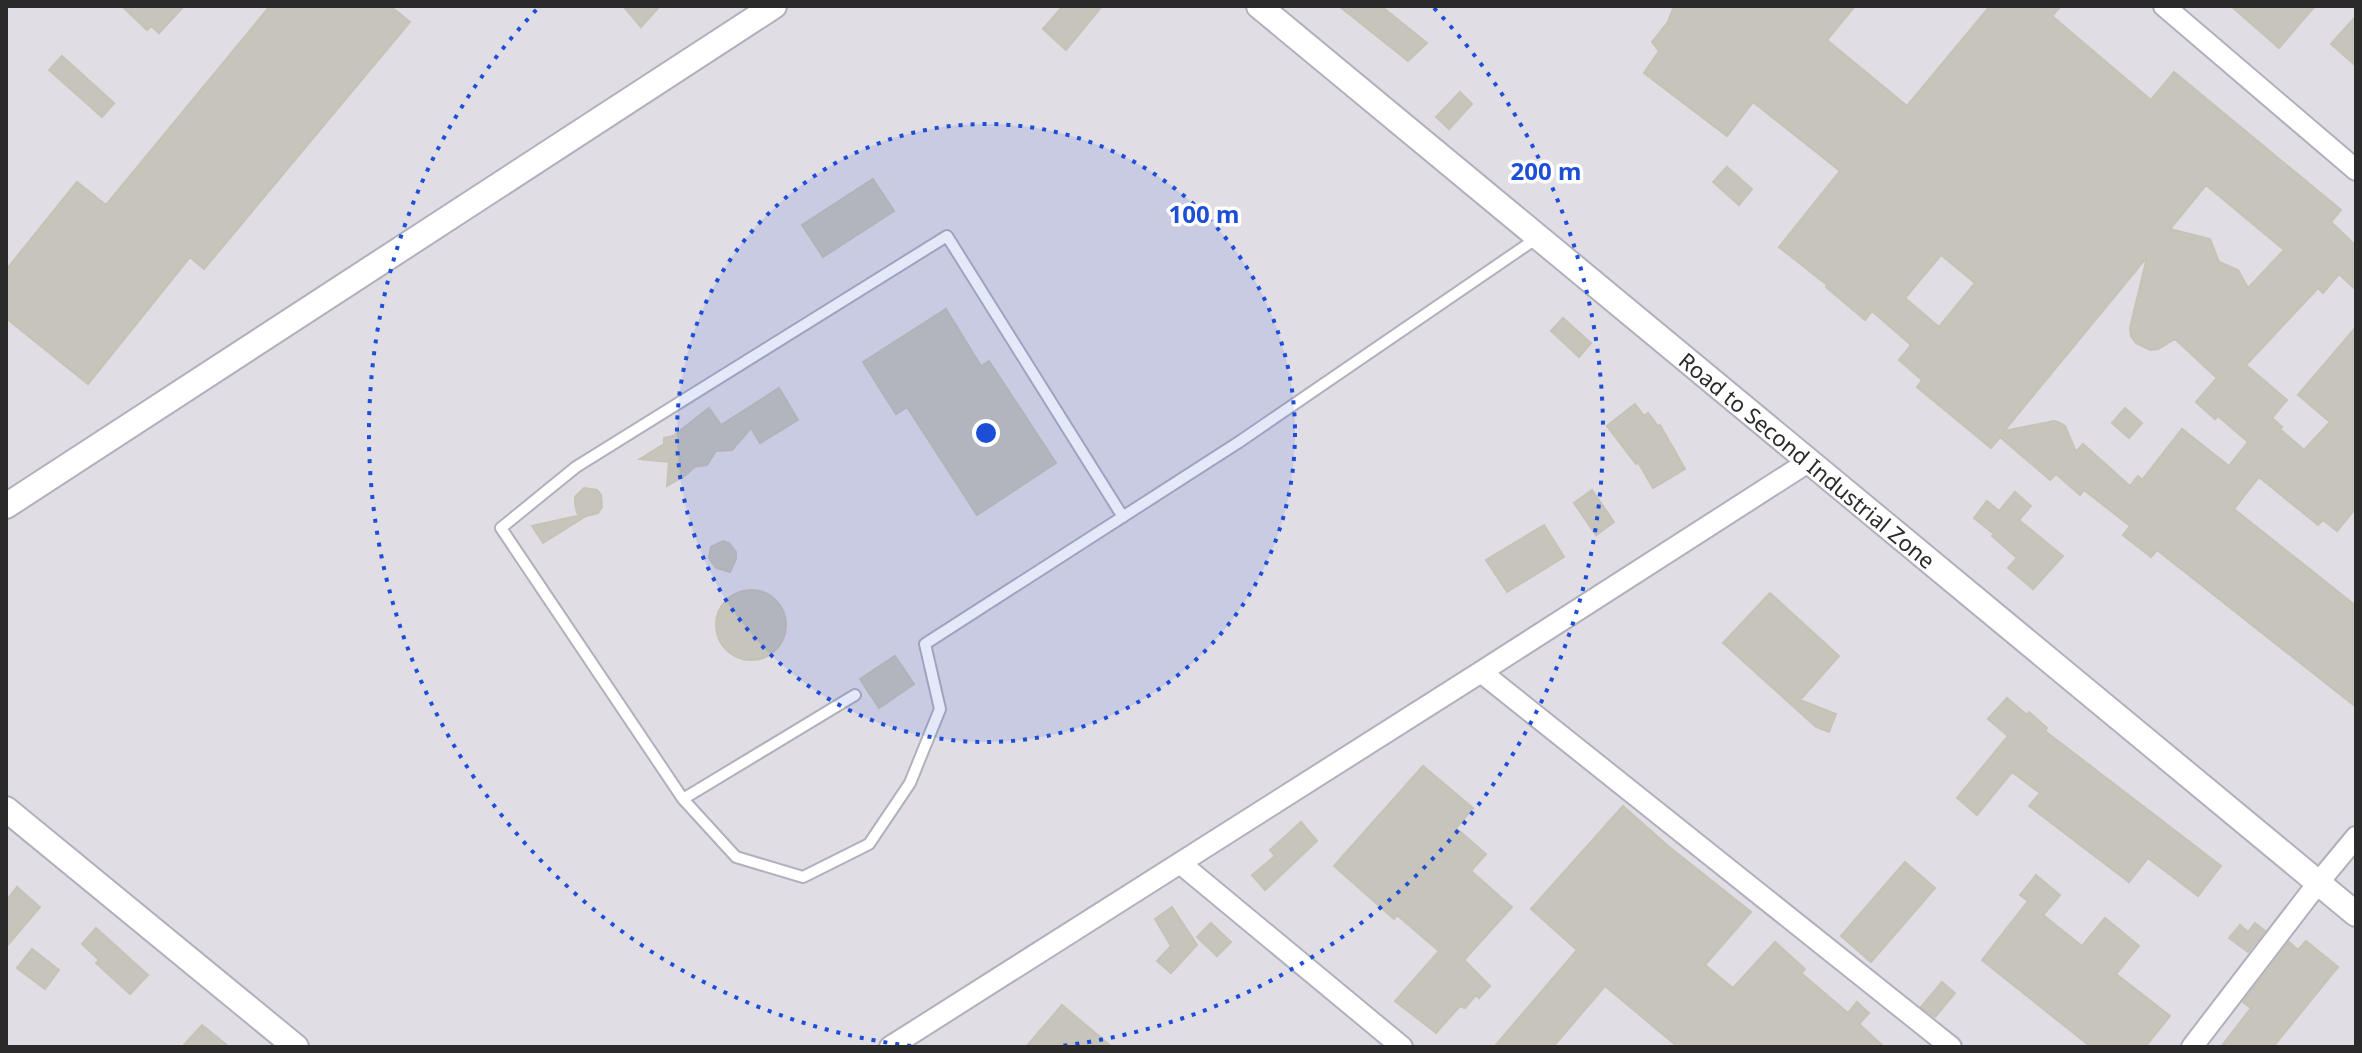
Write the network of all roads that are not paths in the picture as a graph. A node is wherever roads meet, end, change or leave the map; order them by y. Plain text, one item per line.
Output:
1 (774, 6) edge
2 (1259, 6) edge
3 (2164, 6) edge
4 (2356, 170) edge
5 (1537, 238) junction
6 (1808, 462) junction
7 (6, 506) edge
8 (1123, 517) junction
9 (1481, 672) junction
10 (855, 695) dead end
11 (683, 799) junction
12 (6, 809) edge
13 (2356, 837) edge
14 (1180, 863) junction
15 (2318, 883) junction
16 (2356, 914) edge
17 (296, 1047) edge
18 (890, 1047) edge
19 (1402, 1047) edge
20 (1951, 1047) edge
21 (2192, 1047) edge

1 - 7 street
2 - 5 street, Road to Second Industrial Zone
3 - 4 street
5 - 6 street, Road to Second Industrial Zone
5 - 8 lane
6 - 9 street
6 - 15 street, Road to Second Industrial Zone
8 - 11 lane
8 - 11 lane
9 - 14 street
9 - 20 street
10 - 11 lane
12 - 17 street
13 - 15 street
14 - 18 street
14 - 19 street
15 - 16 street, Road to Second Industrial Zone
15 - 21 street

